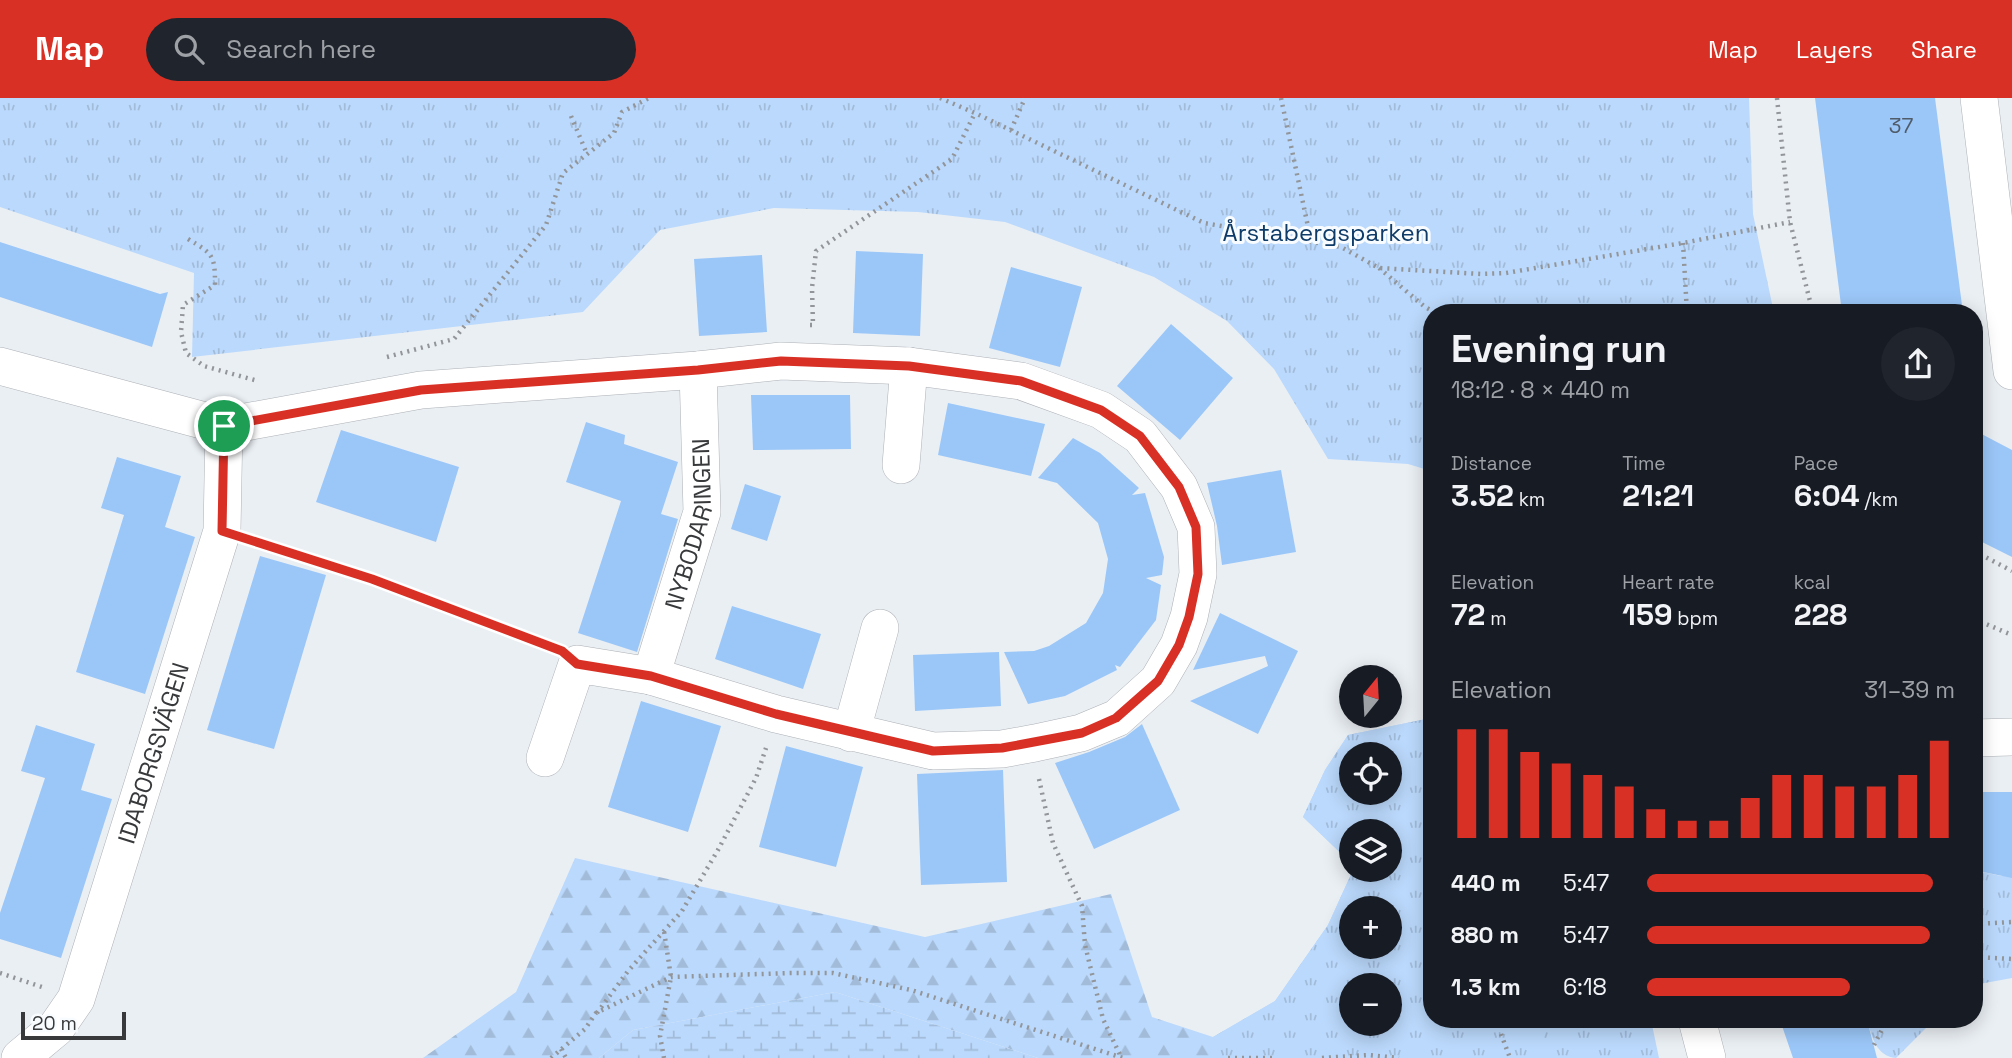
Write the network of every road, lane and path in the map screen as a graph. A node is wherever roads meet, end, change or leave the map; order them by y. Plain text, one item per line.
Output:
1 (649, 98) edge
2 (940, 98) edge
3 (1025, 98) edge
4 (1281, 98) edge
5 (1777, 98) edge
6 (1979, 98) edge
7 (975, 113) junction
8 (571, 116) dead end
9 (1011, 130) junction
10 (587, 154) junction
11 (1790, 222) junction
12 (188, 239) dead end
13 (1311, 241) junction
14 (1683, 243) junction
15 (1379, 268) junction
16 (1687, 304) edge
17 (1810, 304) edge
18 (1423, 305) edge
19 (802, 326) dead end
20 (378, 359) dead end
21 (0, 366) edge
22 (909, 366) junction
23 (698, 370) junction
24 (2012, 371) edge
25 (265, 383) dead end
26 (224, 426) junction
27 (901, 465) dead end
28 (222, 531) junction
29 (1983, 556) edge
30 (2012, 571) edge
31 (1983, 623) edge
32 (880, 628) dead end
33 (2012, 635) edge
34 (577, 664) junction
35 (651, 676) junction
36 (851, 733) junction
37 (2012, 737) edge
38 (1983, 738) edge
39 (768, 740) dead end
40 (545, 758) dead end
41 (1039, 776) dead end
42 (2012, 922) edge
43 (1983, 924) edge
44 (664, 930) junction
45 (1983, 957) edge
46 (2012, 959) edge
47 (671, 976) junction
48 (596, 1013) junction
49 (1699, 1028) edge
50 (1882, 1028) edge
51 (1501, 1034) dead end
52 (1874, 1045) dead end
53 (561, 1049) junction
54 (20, 1058) edge
55 (551, 1058) edge
56 (565, 1058) edge
57 (664, 1058) edge
58 (1122, 1058) edge
59 (1228, 1058) edge
60 (1273, 1058) edge
61 (1322, 1058) edge
62 (1399, 1058) edge
63 (1510, 1058) edge
64 (1707, 1058) edge

1 - 10 path
2 - 7 path
3 - 9 path
4 - 13 path
5 - 11 path
6 - 24 street
7 - 9 path
7 - 19 path
8 - 10 path
9 - 13 path
10 - 20 path
11 - 14 path
11 - 17 path
12 - 25 path
13 - 15 path
14 - 15 path
14 - 16 path
15 - 18 path
21 - 26 street
22 - 23 street
22 - 27 street
22 - 36 street
23 - 26 street
23 - 35 street, NYBODARINGEN
26 - 28 street, IDABORGSVÄGEN
28 - 34 path
28 - 54 street, IDABORGSVÄGEN
29 - 30 path
31 - 33 path
32 - 36 street
34 - 35 street
34 - 40 street
35 - 36 street
37 - 38 street
39 - 44 path
41 - 58 path
42 - 43 path
44 - 47 path
44 - 48 path
45 - 46 path
47 - 48 path
47 - 57 path
47 - 58 path
48 - 53 path
49 - 64 street
50 - 52 path
51 - 63 path
53 - 55 path
53 - 56 path
59 - 60 path
61 - 62 path

